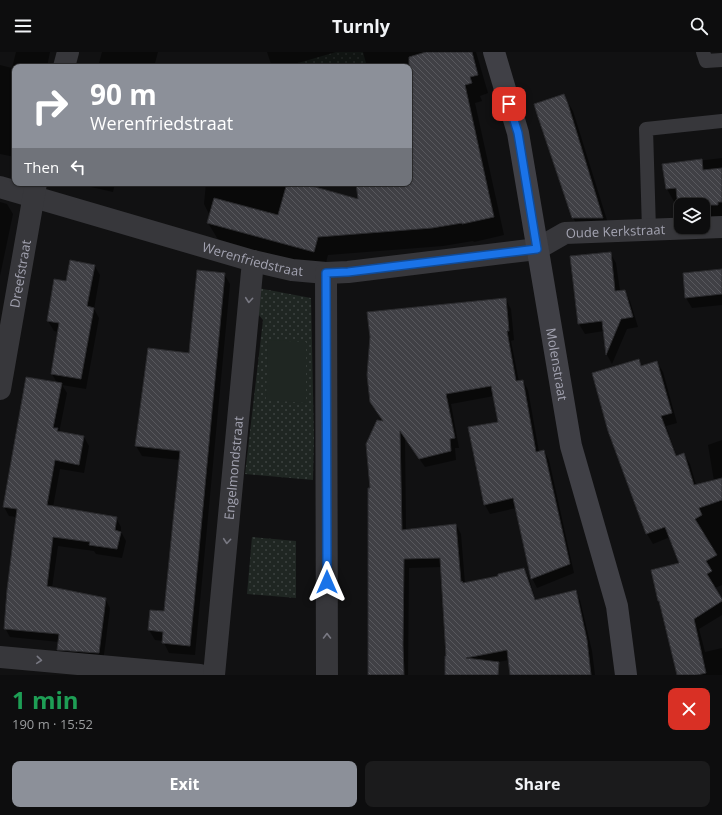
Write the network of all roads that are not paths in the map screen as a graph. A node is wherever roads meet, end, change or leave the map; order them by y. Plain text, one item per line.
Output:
1 (68, 52) edge
2 (494, 52) edge
3 (703, 52) edge
4 (722, 60) edge
5 (65, 64) edge
6 (722, 121) edge
7 (0, 187) edge
8 (35, 189) edge
9 (722, 227) edge
10 (649, 230) junction
11 (537, 249) junction
12 (253, 261) junction
13 (326, 273) junction
14 (0, 389) edge
15 (0, 656) edge
16 (200, 675) edge
17 (214, 675) edge
18 (327, 675) edge
19 (626, 675) edge

1 - 5 street
2 - 11 street, Molenstraat
3 - 4 lane
6 - 10 lane
7 - 8 street, Werenfriedstraat
8 - 12 street, Werenfriedstraat
8 - 14 street, Dreefstraat
9 - 10 street, Oude Kerkstraat
10 - 11 street, Oude Kerkstraat
11 - 13 street, Werenfriedstraat
11 - 19 street, Molenstraat
12 - 13 street, Werenfriedstraat
12 -> 17 street, Engelmondstraat
18 -> 13 street
15 -> 16 street

